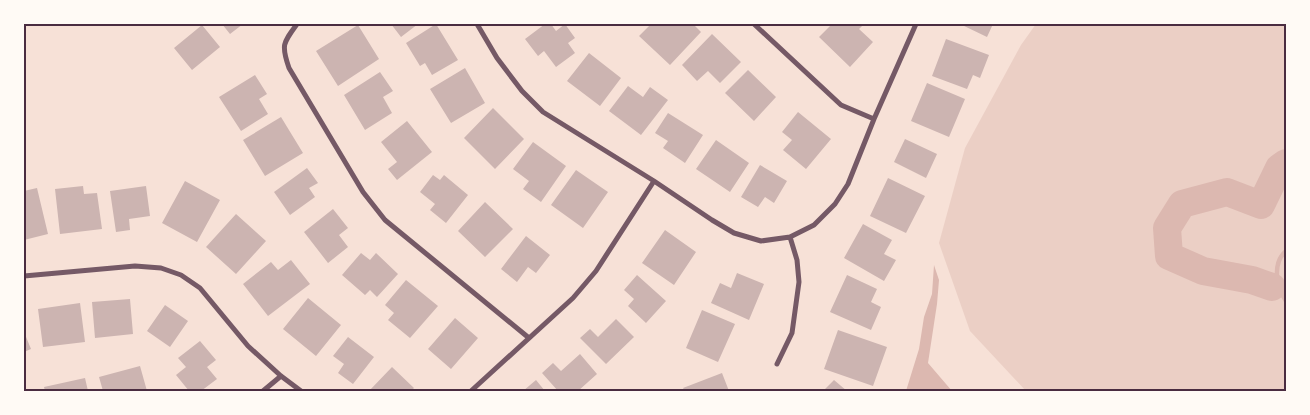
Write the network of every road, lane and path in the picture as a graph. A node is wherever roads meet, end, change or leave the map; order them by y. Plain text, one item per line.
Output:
1 (297, 24) edge
2 (477, 24) edge
3 (754, 24) edge
4 (916, 24) edge
5 (874, 119) junction
6 (654, 181) junction
7 (790, 237) junction
8 (24, 276) edge
9 (529, 338) junction
10 (777, 364) dead end
11 (281, 376) junction
12 (263, 391) edge
13 (302, 391) edge
14 (471, 391) edge

1 - 9 street
2 - 6 street
3 - 5 street
4 - 5 street
5 - 7 street
6 - 7 street
6 - 9 street
7 - 10 street
8 - 11 street
9 - 14 street
11 - 12 street
11 - 13 street

